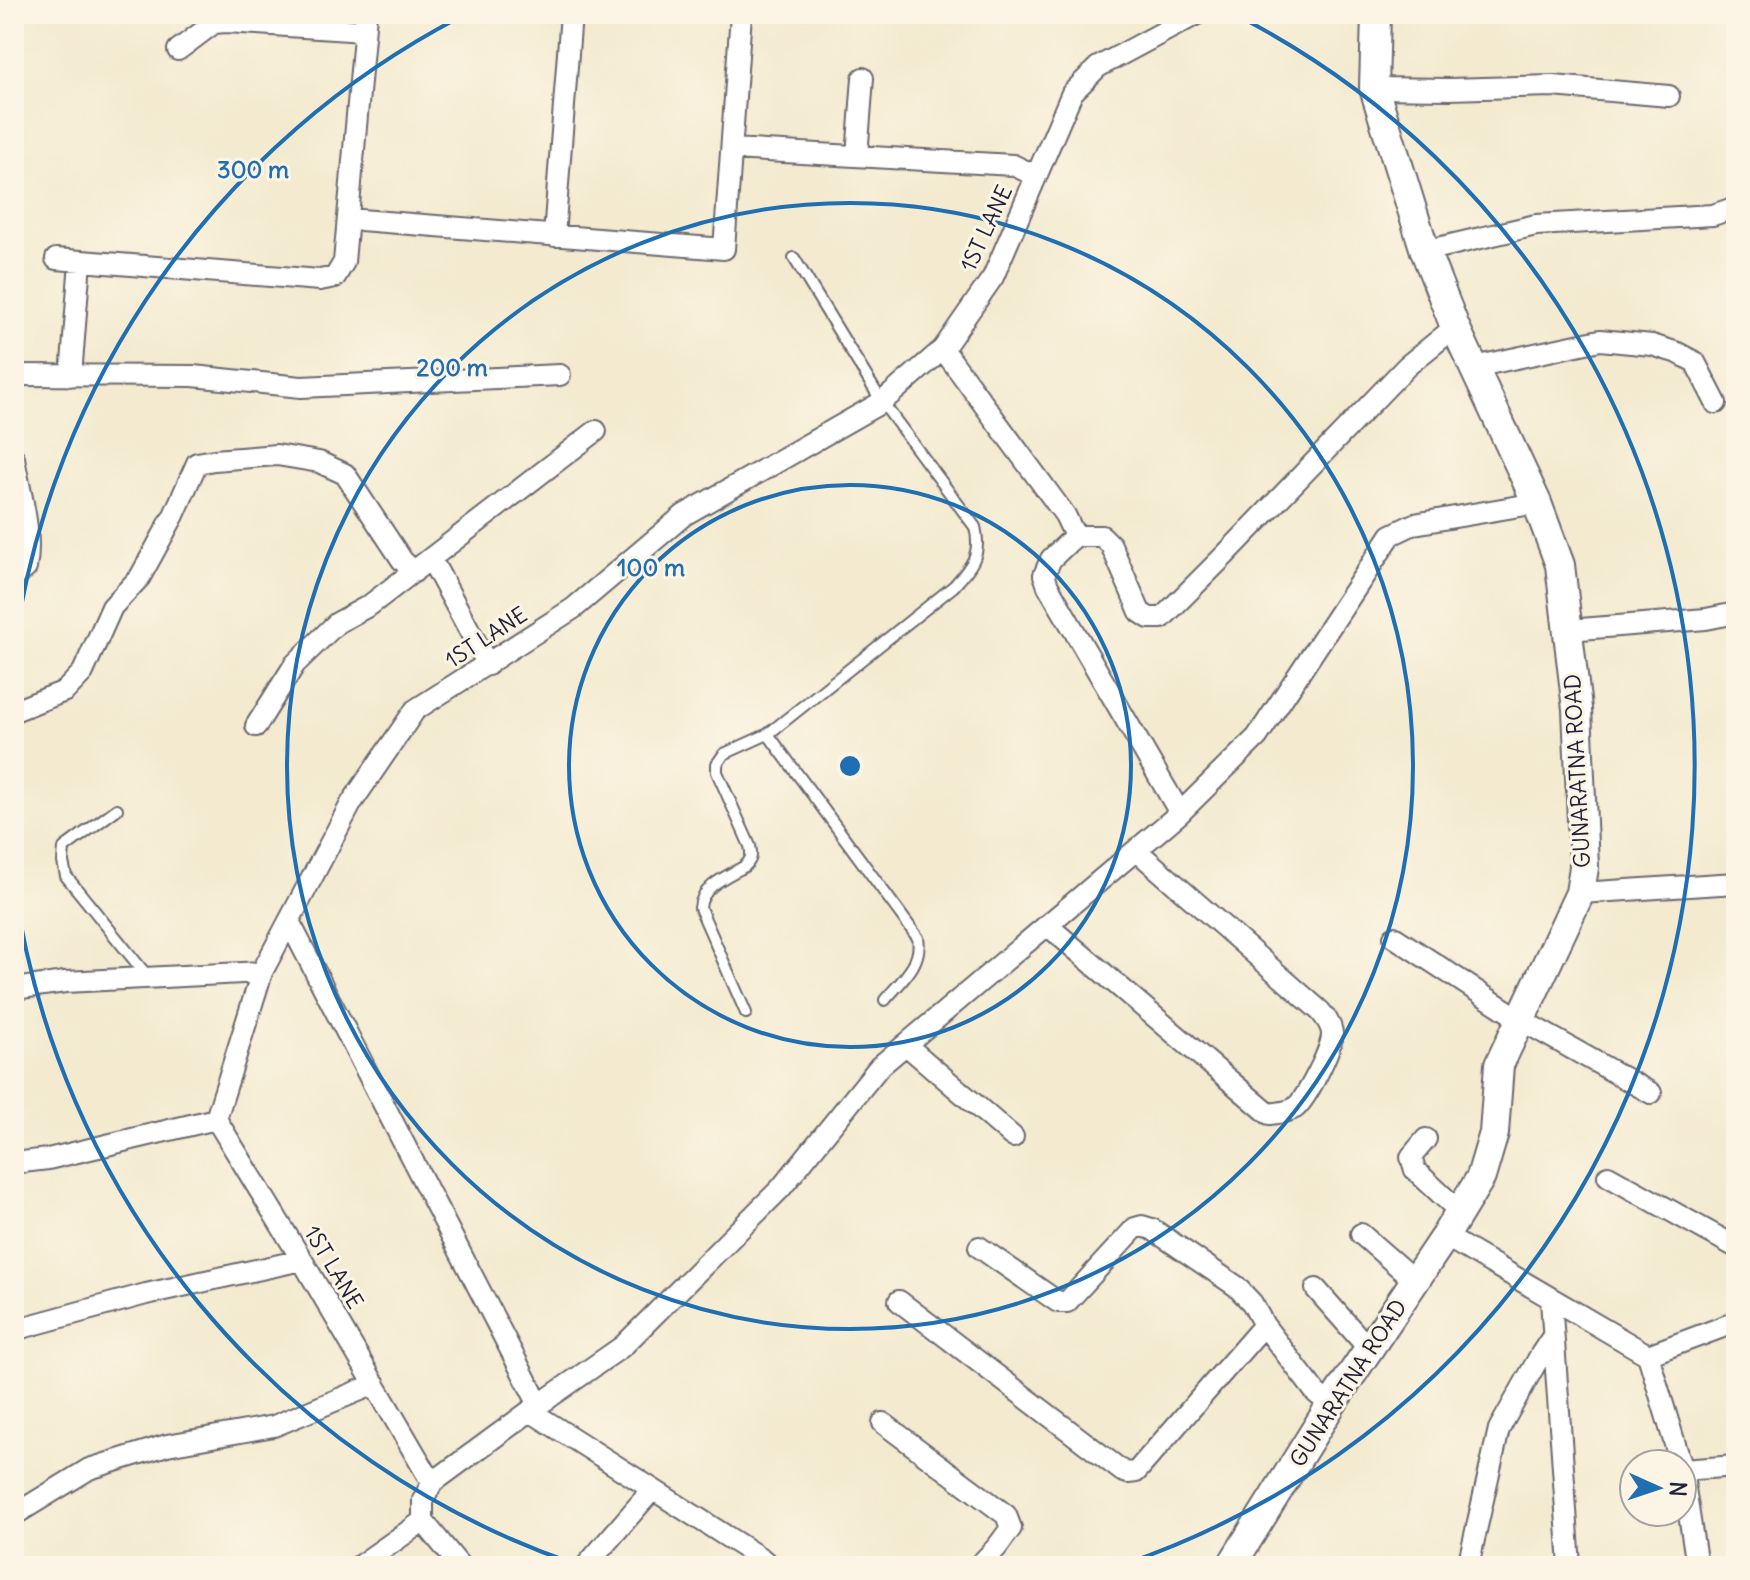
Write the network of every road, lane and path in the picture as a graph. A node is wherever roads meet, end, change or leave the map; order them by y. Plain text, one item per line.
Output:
1 (571, 14) edge
2 (741, 14) edge
3 (1197, 14) edge
4 (1376, 14) edge
5 (365, 23) edge
6 (178, 50) dead end
7 (863, 78) dead end
8 (1374, 88) junction
9 (1669, 96) dead end
10 (732, 149) junction
11 (857, 156) junction
12 (1036, 176) junction
13 (1736, 207) edge
14 (348, 219) junction
15 (554, 236) junction
16 (1425, 251) junction
17 (794, 258) dead end
18 (56, 259) dead end
19 (80, 261) junction
20 (1455, 327) junction
21 (943, 349) junction
22 (1474, 367) junction
23 (14, 375) edge
24 (560, 375) dead end
25 (71, 376) junction
26 (882, 402) junction
27 (1716, 403) dead end
28 (596, 431) dead end
29 (14, 458) edge
30 (1537, 503) junction
31 (1075, 536) junction
32 (422, 565) junction
33 (14, 577) edge
34 (1736, 613) edge
35 (1568, 630) junction
36 (488, 665) junction
37 (14, 711) edge
38 (256, 726) dead end
39 (768, 734) junction
40 (117, 809) dead end
41 (1180, 813) junction
42 (1136, 850) junction
43 (1736, 883) edge
44 (1580, 893) junction
45 (289, 921) junction
46 (1047, 925) junction
47 (1394, 937) dead end
48 (262, 972) junction
49 (149, 978) junction
50 (14, 989) edge
51 (885, 1000) dead end
52 (746, 1013) dead end
53 (1521, 1020) junction
54 (906, 1045) junction
55 (1651, 1093) dead end
56 (216, 1119) junction
57 (1013, 1137) dead end
58 (1426, 1139) dead end
59 (14, 1163) edge
60 (1608, 1176) dead end
61 (1460, 1212) junction
62 (1361, 1234) dead end
63 (1445, 1236) junction
64 (979, 1247) dead end
65 (1736, 1247) edge
66 (302, 1260) junction
67 (1415, 1281) junction
68 (1316, 1289) dead end
69 (1551, 1300) junction
70 (899, 1301) dead end
71 (1736, 1322) edge
72 (1264, 1325) junction
73 (14, 1330) edge
74 (1553, 1336) junction
75 (1369, 1349) junction
76 (1648, 1355) junction
77 (375, 1384) junction
78 (1331, 1405) junction
79 (534, 1408) junction
80 (883, 1423) dead end
81 (1676, 1448) edge
82 (1736, 1466) edge
83 (1698, 1467) edge
84 (432, 1483) junction
85 (652, 1490) junction
86 (14, 1515) edge
87 (423, 1521) junction
88 (1691, 1528) edge
89 (359, 1566) edge
90 (460, 1566) edge
91 (586, 1566) edge
92 (770, 1566) edge
93 (979, 1566) edge
94 (1231, 1566) edge
95 (1468, 1566) edge
96 (1570, 1566) edge
97 (1697, 1566) edge

1 - 15 street
2 - 10 street
3 - 12 street, 1ST LANE
4 - 8 street, GUNARATNA ROAD
5 - 6 street
5 - 14 street
7 - 11 street
8 - 9 street
8 - 16 street, GUNARATNA ROAD
10 - 11 street
10 - 15 street
11 - 12 street
12 - 21 street, 1ST LANE
13 - 16 street
14 - 15 street
14 - 19 street
16 - 20 street, GUNARATNA ROAD
17 - 26 lane
18 - 19 street
19 - 25 street
20 - 22 street, GUNARATNA ROAD
20 - 31 street
21 - 26 street, 1ST LANE
21 - 31 street
22 - 27 street
22 - 30 street, GUNARATNA ROAD
23 - 25 street
24 - 25 street
26 - 36 street, 1ST LANE
26 - 39 lane
28 - 32 street
29 - 33 street
30 - 35 street, GUNARATNA ROAD
30 - 41 street
31 - 41 street
32 - 36 street
32 - 37 street
32 - 38 street
34 - 35 street
35 - 44 street, GUNARATNA ROAD
36 - 45 street, 1ST LANE
39 - 51 lane
39 - 52 lane
40 - 49 lane
41 - 42 street
42 - 46 street
42 - 46 street
43 - 44 street
44 - 53 street, GUNARATNA ROAD
45 - 48 street, 1ST LANE
45 - 79 street
46 - 54 street
47 - 53 street
48 - 49 street
48 - 56 street, 1ST LANE
49 - 50 street
53 - 55 street
53 - 61 street, GUNARATNA ROAD
54 - 57 street
54 - 79 street
56 - 59 street
56 - 66 street, 1ST LANE
58 - 61 street
60 - 65 street
61 - 63 street, GUNARATNA ROAD
62 - 67 street
63 - 67 street, GUNARATNA ROAD
63 - 69 street
64 - 72 street
66 - 73 street
66 - 77 street, 1ST LANE
67 - 75 street, GUNARATNA ROAD
68 - 75 street
69 - 74 street
69 - 76 street
70 - 72 street
71 - 76 street
72 - 78 street
74 - 95 street
74 - 96 street
75 - 78 street, GUNARATNA ROAD
76 - 81 street
77 - 84 street, 1ST LANE
77 - 86 street
78 - 94 street, GUNARATNA ROAD
79 - 84 street
79 - 85 street
80 - 93 street
82 - 83 street
84 - 87 street
85 - 91 street
85 - 92 street
87 - 89 street
87 - 90 street
88 - 97 street

